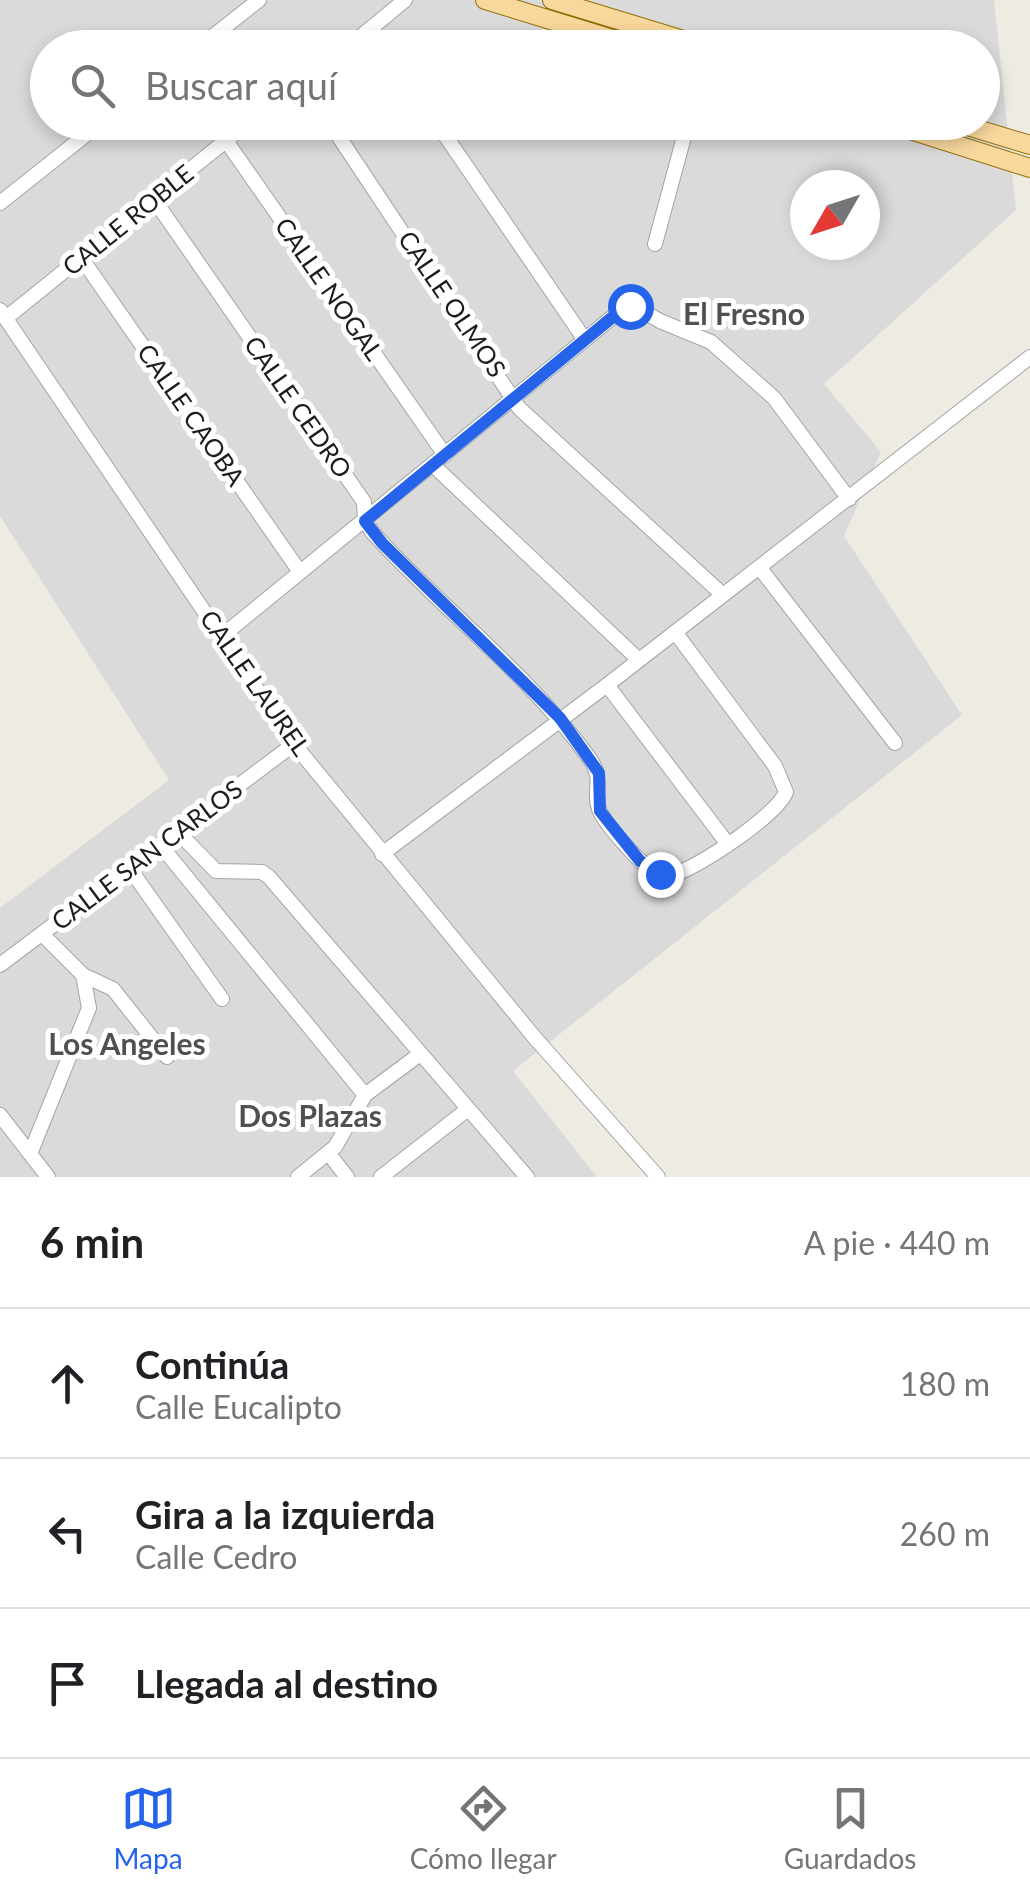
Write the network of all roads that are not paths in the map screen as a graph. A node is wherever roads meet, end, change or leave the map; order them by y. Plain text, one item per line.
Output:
1 (260, 0) edge
2 (405, 0) edge
3 (485, 0) edge
4 (553, 0) edge
5 (546, 19) junction
6 (372, 28) joint
7 (221, 30) edge
8 (370, 30) edge
9 (582, 30) edge
10 (648, 30) edge
11 (1000, 136) edge
12 (79, 140) edge
13 (341, 140) edge
14 (448, 140) edge
15 (683, 140) edge
16 (954, 140) edge
17 (226, 141) joint
18 (1030, 145) edge
19 (1030, 168) edge
20 (153, 198) junction
21 (0, 203) edge
22 (656, 244) dead end
23 (82, 258) junction
24 (3, 314) edge
25 (585, 340) junction
26 (1030, 357) edge
27 (515, 397) junction
28 (439, 460) junction
29 (849, 498) junction
30 (365, 521) junction
31 (758, 568) junction
32 (300, 572) junction
33 (722, 594) junction
34 (676, 632) junction
35 (222, 636) junction
36 (639, 660) junction
37 (607, 685) junction
38 (560, 718) junction
39 (894, 743) dead end
40 (294, 744) junction
41 (178, 832) junction
42 (727, 843) junction
43 (161, 846) junction
44 (382, 854) junction
45 (130, 869) junction
46 (216, 871) junction
47 (197, 889) junction
48 (42, 934) junction
49 (0, 965) edge
50 (82, 975) junction
51 (222, 999) dead end
52 (420, 1054) junction
53 (168, 1056) dead end
54 (364, 1095) junction
55 (468, 1110) junction
56 (0, 1115) edge
57 (30, 1154) junction
58 (329, 1154) junction
59 (522, 1171) edge
60 (48, 1177) edge
61 (298, 1177) edge
62 (348, 1177) edge
63 (381, 1177) edge
64 (501, 1177) edge
65 (658, 1177) edge

1 - 7 street
2 - 6 street
3 - 5 main road
4 - 5 street
4 - 10 main road
5 - 9 main road
6 - 8 street
11 - 18 main road
12 - 21 street
13 - 27 street, CALLE OLMOS
14 - 25 street
15 - 22 street
16 - 19 main road
17 - 20 street, CALLE ROBLE
17 - 28 street, CALLE NOGAL
20 - 23 street, CALLE ROBLE
20 - 30 street, CALLE CEDRO
23 - 24 street, CALLE ROBLE
23 - 32 street, CALLE CAOBA
24 - 35 street, CALLE LAUREL
25 - 27 street
25 - 29 street
26 - 29 street
27 - 28 street
27 - 33 street, CALLE OLMOS
28 - 30 street
28 - 36 street, CALLE NOGAL
29 - 31 street
30 - 32 street
30 - 38 street, CALLE CEDRO
31 - 33 street
31 - 39 street
32 - 35 street
33 - 34 street
34 - 36 street
34 - 42 street
35 - 40 street, CALLE LAUREL
36 - 37 street
37 - 38 street
37 - 42 street
38 - 42 street, CALLE CEDRO
38 - 44 street
40 - 41 street, CALLE SAN CARLOS
40 - 44 street, CALLE LAUREL
41 - 43 street, CALLE SAN CARLOS
41 - 46 street
43 - 45 street, CALLE SAN CARLOS
43 - 47 street
44 - 65 street, CALLE LAUREL
45 - 48 street, CALLE SAN CARLOS
45 - 51 street
46 - 47 street
46 - 52 street
47 - 54 street
48 - 49 street, CALLE SAN CARLOS
48 - 50 street
50 - 53 street
50 - 57 street
52 - 54 street
52 - 55 street
54 - 58 street
55 - 59 street
55 - 63 street
56 - 57 street
57 - 60 street
58 - 61 street
58 - 62 street
59 - 64 street

